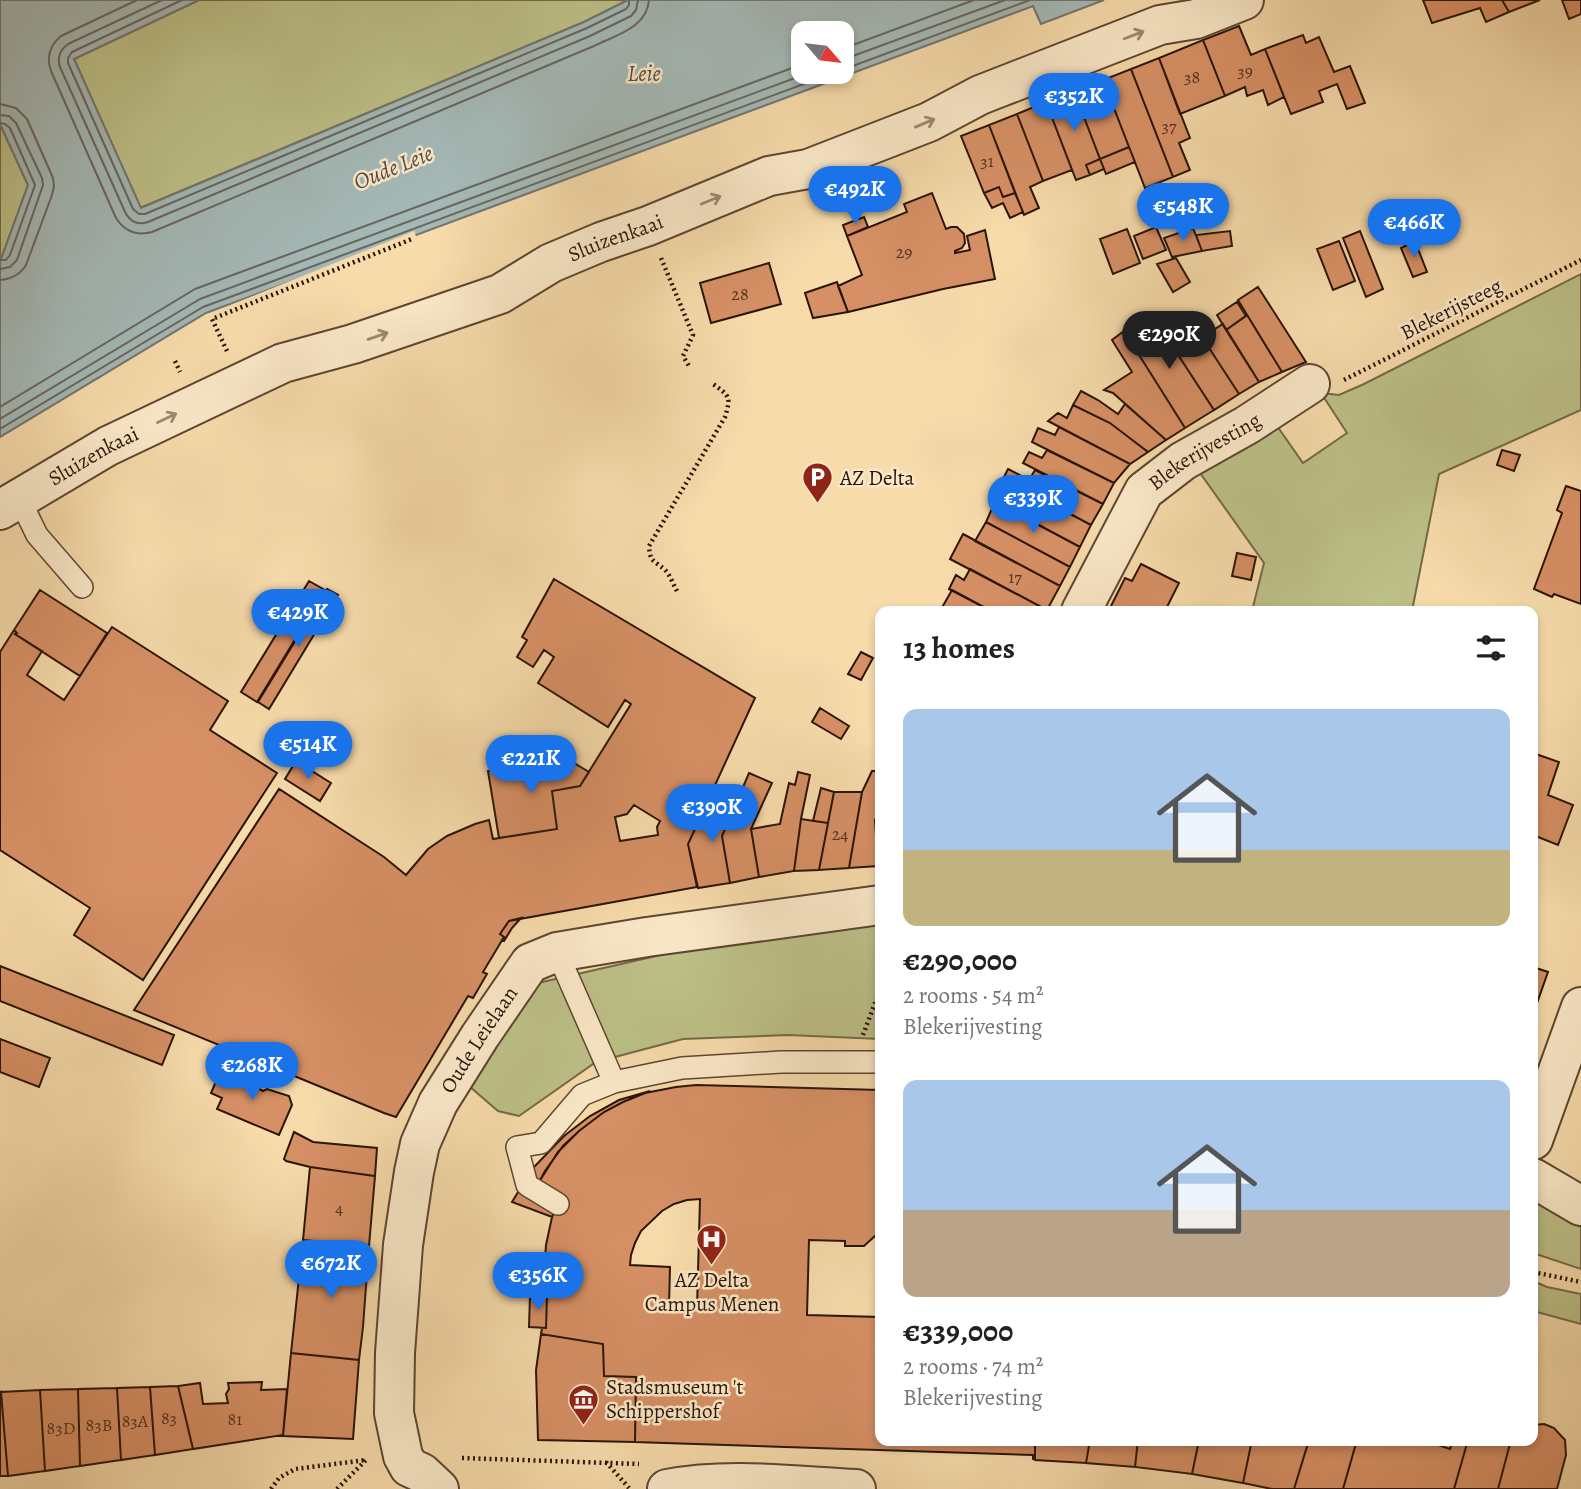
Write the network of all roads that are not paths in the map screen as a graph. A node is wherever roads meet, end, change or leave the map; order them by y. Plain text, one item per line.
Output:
1 (1244, 0) edge
2 (1323, 385) road end
3 (10, 504) edge
4 (82, 587) dead end
5 (1084, 606) edge
6 (875, 906) edge
7 (557, 952) junction
8 (1581, 1007) edge
9 (875, 1062) edge
10 (614, 1082) junction
11 (1538, 1125) edge
12 (1538, 1181) edge
13 (558, 1204) dead end
14 (1581, 1206) edge
15 (405, 1472) edge
16 (667, 1489) edge
17 (856, 1489) edge

3 -> 1 street, Sluizenkaai
2 - 5 street, Blekerijvesting
3 - 4 lane
6 - 7 street, Oude Leielaan
7 - 10 lane
7 - 15 street, Oude Leielaan
8 - 11 street
9 - 10 lane
10 - 13 lane
12 - 14 street
16 - 17 street

